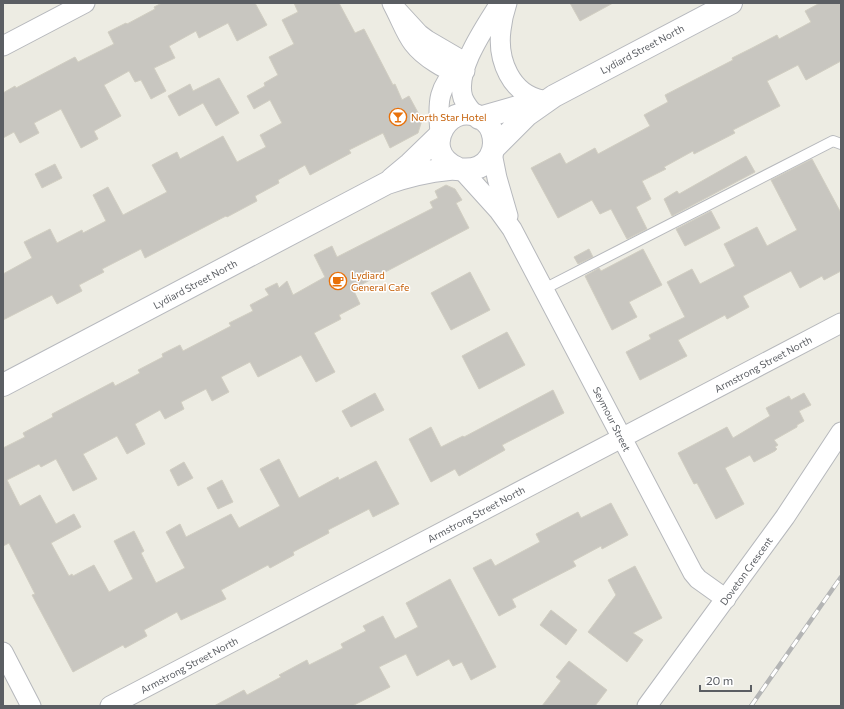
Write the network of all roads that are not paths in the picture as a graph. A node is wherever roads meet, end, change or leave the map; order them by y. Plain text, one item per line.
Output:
1 (85, 3) edge
2 (500, 3) edge
3 (507, 3) edge
4 (731, 3) edge
5 (394, 6) edge
6 (3, 46) edge
7 (463, 64) junction
8 (548, 98) junction
9 (478, 117) junction
10 (440, 134) junction
11 (841, 144) edge
12 (493, 150) junction
13 (459, 169) junction
14 (387, 183) junction
15 (512, 229) junction
16 (544, 289) junction
17 (841, 323) edge
18 (3, 385) edge
19 (841, 432) edge
20 (621, 437) junction
21 (726, 599) junction
22 (3, 652) edge
23 (31, 706) edge
24 (110, 706) edge
25 (646, 706) edge

1 - 6 street
2 - 7 street
3 - 8 street
4 - 8 street, Lydiard Street North
5 - 7 street
7 - 9 street
7 - 10 street
8 - 9 street, Lydiard Street North
8 - 12 street, Lydiard Street North
9 - 10 street
9 - 12 street
10 - 13 street
10 - 14 street, Lydiard Street North
11 - 16 lane
12 - 13 street
12 - 15 street, Seymour Street
13 - 14 street, Lydiard Street North
13 - 15 street, Seymour Street
14 - 18 street, Lydiard Street North
15 - 16 street, Seymour Street
16 - 20 street, Seymour Street
17 - 20 street, Armstrong Street North
19 - 21 street, Doveton Crescent
20 - 21 street, Seymour Street
20 - 24 street, Armstrong Street North
21 - 25 street, Doveton Crescent
22 - 23 street

